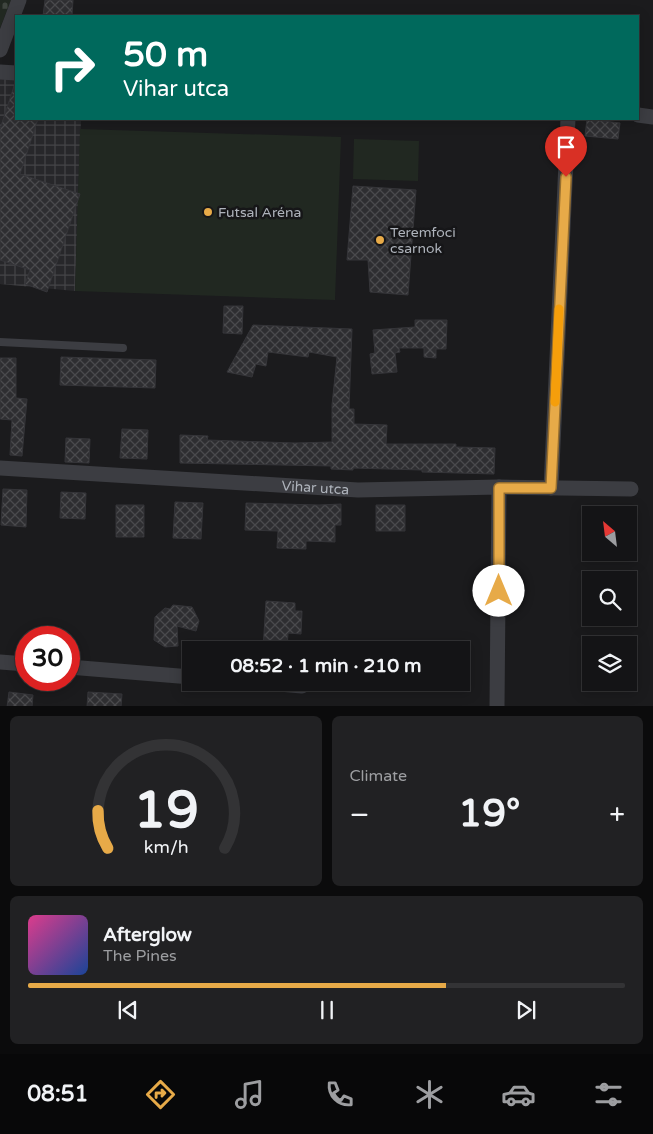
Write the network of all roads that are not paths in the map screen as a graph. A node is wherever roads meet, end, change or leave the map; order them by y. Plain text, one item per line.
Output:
1 (19, 0) edge
2 (0, 50) edge
3 (0, 72) edge
4 (15, 73) edge
5 (639, 115) edge
6 (653, 117) edge
7 (568, 120) edge
8 (0, 342) edge
9 (123, 348) dead end
10 (0, 468) edge
11 (499, 488) junction
12 (551, 488) junction
13 (631, 490) dead end
14 (0, 662) edge
15 (15, 663) edge
16 (80, 668) edge
17 (182, 676) edge
18 (497, 706) edge

1 - 2 street
3 - 4 street
5 - 6 street
7 - 12 street
8 - 9 lane
10 - 11 street, Vihar utca
11 - 12 street, Vihar utca
11 - 18 street
12 - 13 street, Vihar utca
14 - 15 street
16 - 17 street

